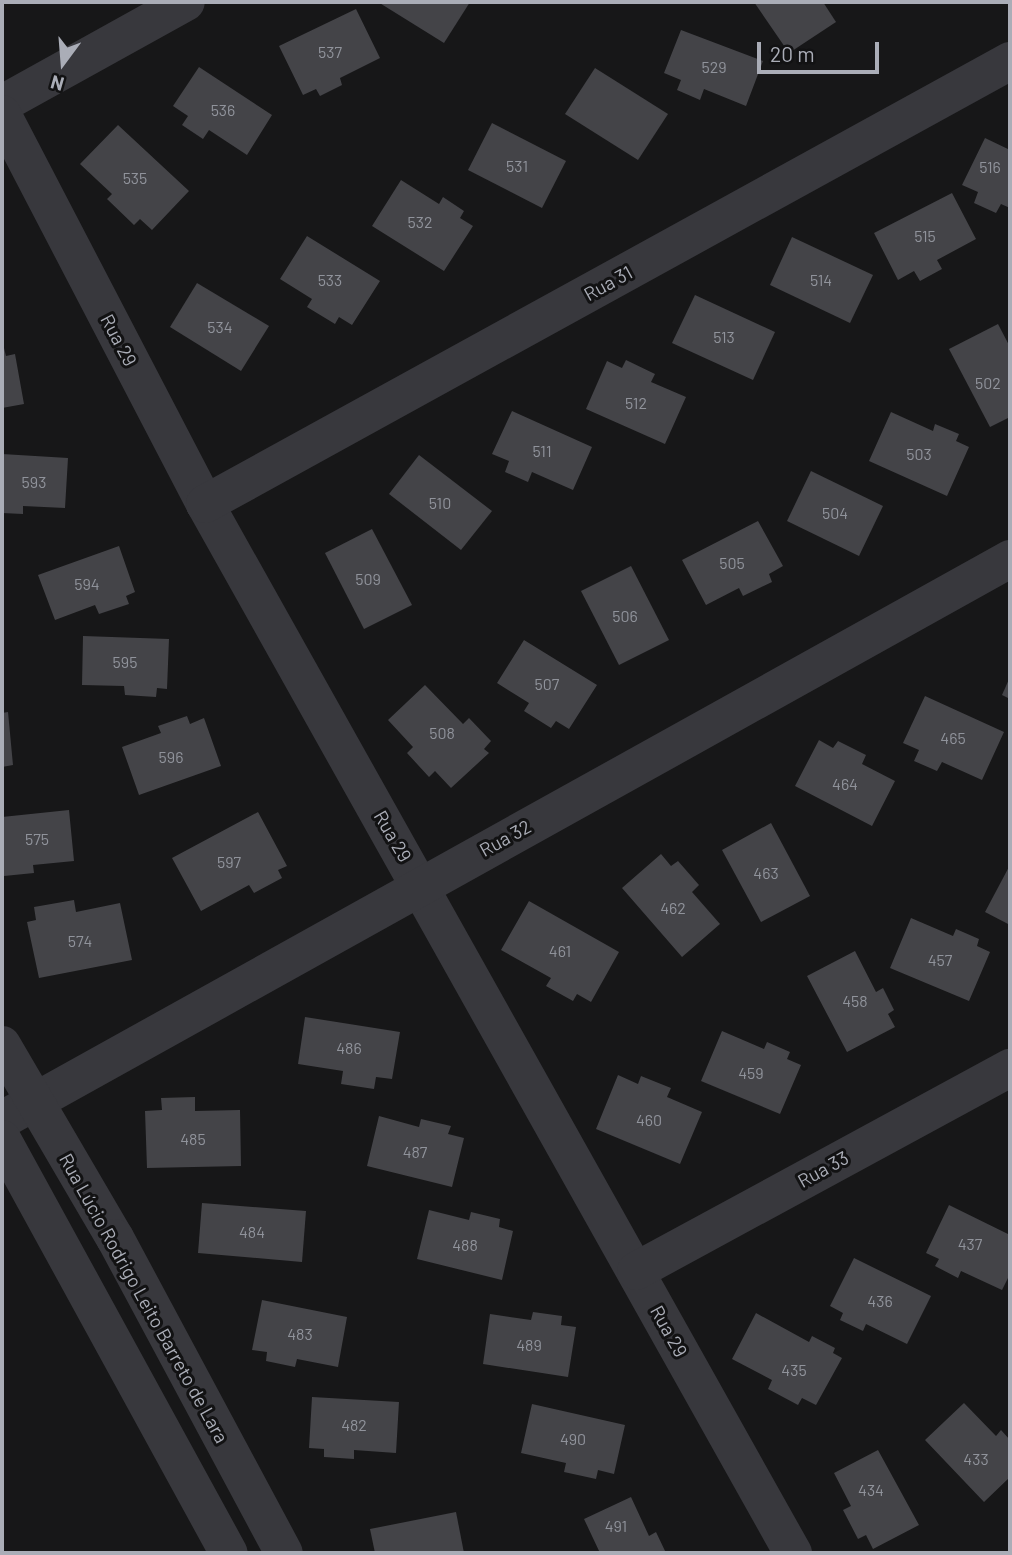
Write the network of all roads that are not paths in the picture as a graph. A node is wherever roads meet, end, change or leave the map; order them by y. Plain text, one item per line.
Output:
1 (186, 2) edge
2 (1010, 61) edge
3 (2, 104) edge
4 (2, 114) edge
5 (205, 504) junction
6 (1010, 559) edge
7 (421, 884) junction
8 (2, 1045) edge
9 (1010, 1068) edge
10 (18, 1112) edge
11 (2, 1139) edge
12 (636, 1271) junction
13 (229, 1553) edge
14 (284, 1553) edge
15 (793, 1553) edge

1 - 3 street
2 - 5 street, Rua 31
4 - 5 street, Rua 29
5 - 7 street, Rua 29
6 - 7 street, Rua 32
7 - 10 street, Rua 32
7 - 12 street, Rua 29
8 - 10 street, Rua Lúcio Rodrigo Leito Barreto de Lara
9 - 12 street, Rua 33
10 - 14 street, Rua Lúcio Rodrigo Leito Barreto de Lara
11 - 13 street
12 - 15 street, Rua 29

